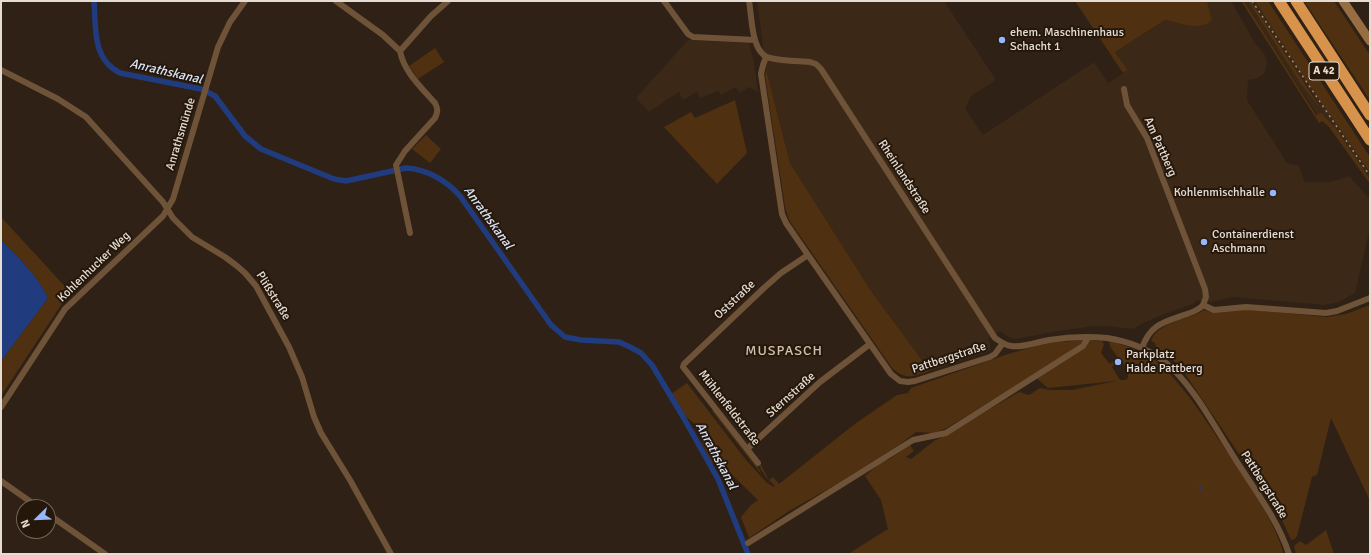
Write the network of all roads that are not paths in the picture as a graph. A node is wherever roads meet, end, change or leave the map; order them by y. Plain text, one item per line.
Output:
1 (245, 1) edge
2 (336, 1) edge
3 (448, 1) edge
4 (664, 1) edge
5 (749, 1) edge
6 (1279, 1) edge
7 (1296, 1) edge
8 (1343, 1) edge
9 (755, 40) junction
10 (1370, 41) edge
11 (400, 51) junction
12 (766, 57) junction
13 (1, 70) edge
14 (1124, 89) dead end
15 (1370, 115) edge
16 (1370, 140) edge
17 (168, 209) junction
18 (410, 233) dead end
19 (808, 255) junction
20 (1370, 298) edge
21 (1203, 305) junction
22 (1088, 338) junction
23 (1003, 343) junction
24 (870, 344) junction
25 (1142, 348) junction
26 (683, 367) joint
27 (1, 407) edge
28 (746, 449) junction
29 (758, 463) dead end
30 (1, 481) edge
31 (27, 499) edge
32 (56, 520) edge
33 (748, 543) dead end
34 (104, 554) edge
35 (391, 554) edge
36 (1289, 554) edge

1 - 17 street, Anrathsmünde
2 - 11 street
3 - 11 street
4 - 9 street
5 - 9 street
6 - 16 highway, A 42
7 - 15 highway, A 42
8 - 10 main road
9 - 12 street
11 - 18 street
12 - 19 street, Pattbergstraße
12 - 23 street, Rheinlandstraße
13 - 17 street, Plißstraße
14 - 21 street, Am Pattberg
17 - 27 street, Kohlenhucker Weg
17 - 35 street, Plißstraße
19 - 24 street, Pattbergstraße
19 - 26 street, Oststraße
20 - 21 street
21 - 25 street
22 - 23 street, Pattbergstraße
22 - 25 street, Pattbergstraße
22 - 33 street
23 - 24 street, Pattbergstraße
24 - 28 street, Sternstraße
25 - 36 street, Pattbergstraße
26 - 28 street, Mühlenfeldstraße
28 - 29 street, Mühlenfeldstraße
30 - 31 street
32 - 34 street

